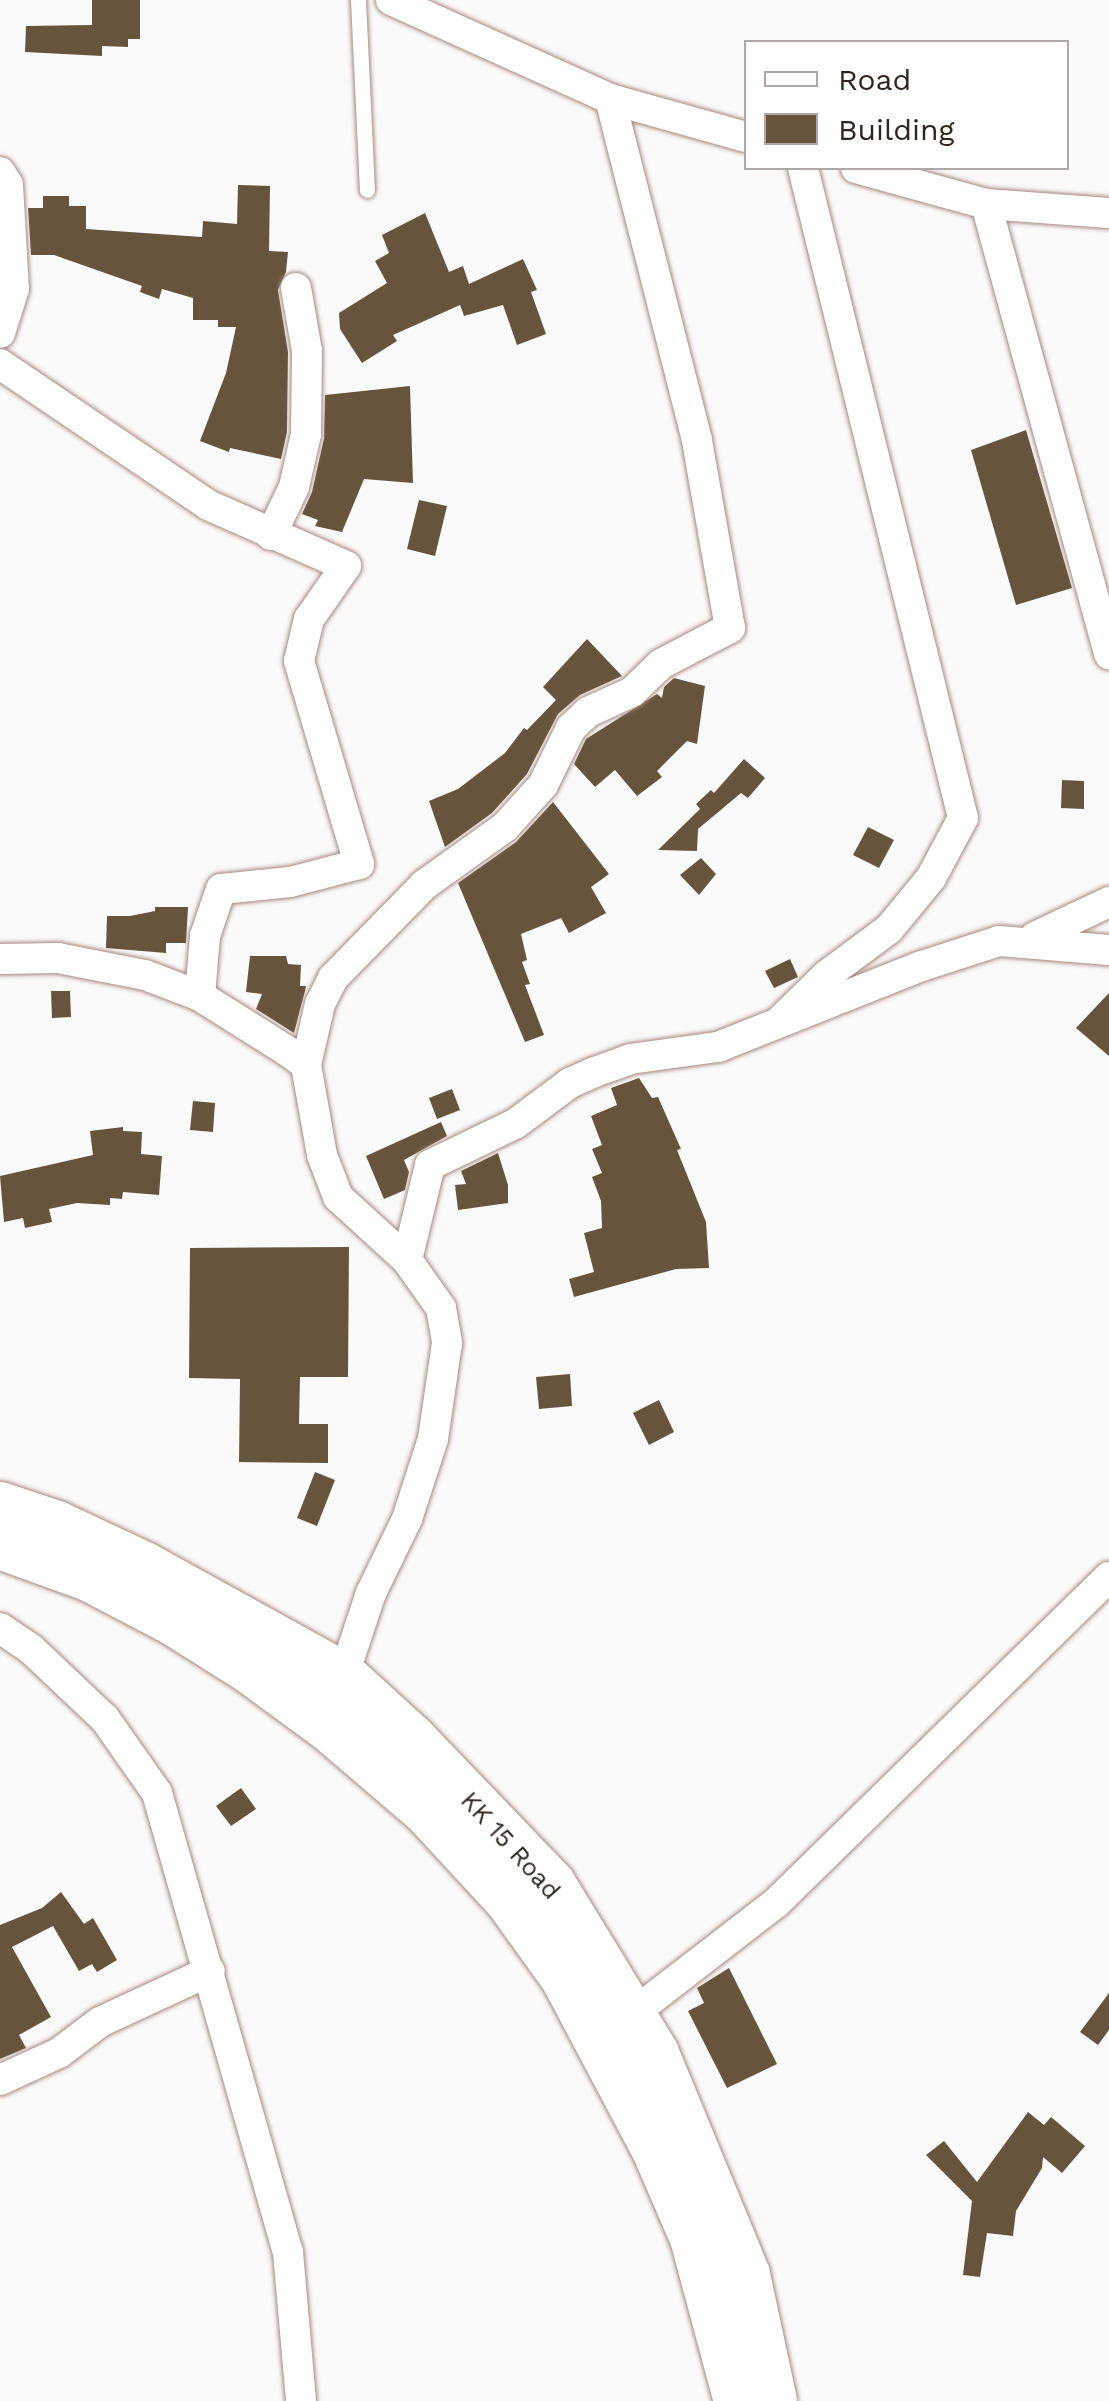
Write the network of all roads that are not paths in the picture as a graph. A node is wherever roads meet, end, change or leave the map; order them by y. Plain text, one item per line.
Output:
1 (358, 0) edge
2 (390, 0) edge
3 (610, 99) junction
4 (744, 135) edge
5 (803, 170) edge
6 (863, 170) edge
7 (0, 172) edge
8 (367, 190) dead end
9 (986, 204) junction
10 (1109, 213) edge
11 (296, 288) dead end
12 (0, 332) edge
13 (0, 364) edge
14 (270, 535) junction
15 (1109, 654) edge
16 (1109, 902) edge
17 (1094, 917) edge
18 (1023, 942) junction
19 (1109, 950) edge
20 (0, 959) edge
21 (200, 996) junction
22 (782, 1019) junction
23 (306, 1065) junction
24 (406, 1260) junction
25 (0, 1506) edge
26 (0, 1544) edge
27 (1109, 1577) edge
28 (0, 1628) edge
29 (343, 1677) junction
30 (210, 1971) junction
31 (631, 2015) junction
32 (0, 2080) edge
33 (301, 2401) edge
34 (739, 2401) edge
35 (772, 2401) edge

1 - 8 lane
2 - 3 street
3 - 4 street
3 - 23 street
5 - 22 street
6 - 9 street
7 - 12 street
9 - 10 street
9 - 15 street
11 - 14 street
13 - 14 street
14 - 21 street
16 - 17 street
17 - 18 street
18 - 19 street
18 - 22 street
20 - 21 street
21 - 23 street
22 - 24 street
23 - 24 street
24 - 29 street
25 - 29 highway, KK 15 Road
26 - 34 highway, KK 15 Road
27 - 31 street
28 - 30 street
29 - 31 highway, KK 15 Road
30 - 32 street
30 - 33 street
31 - 35 highway, KK 15 Road

